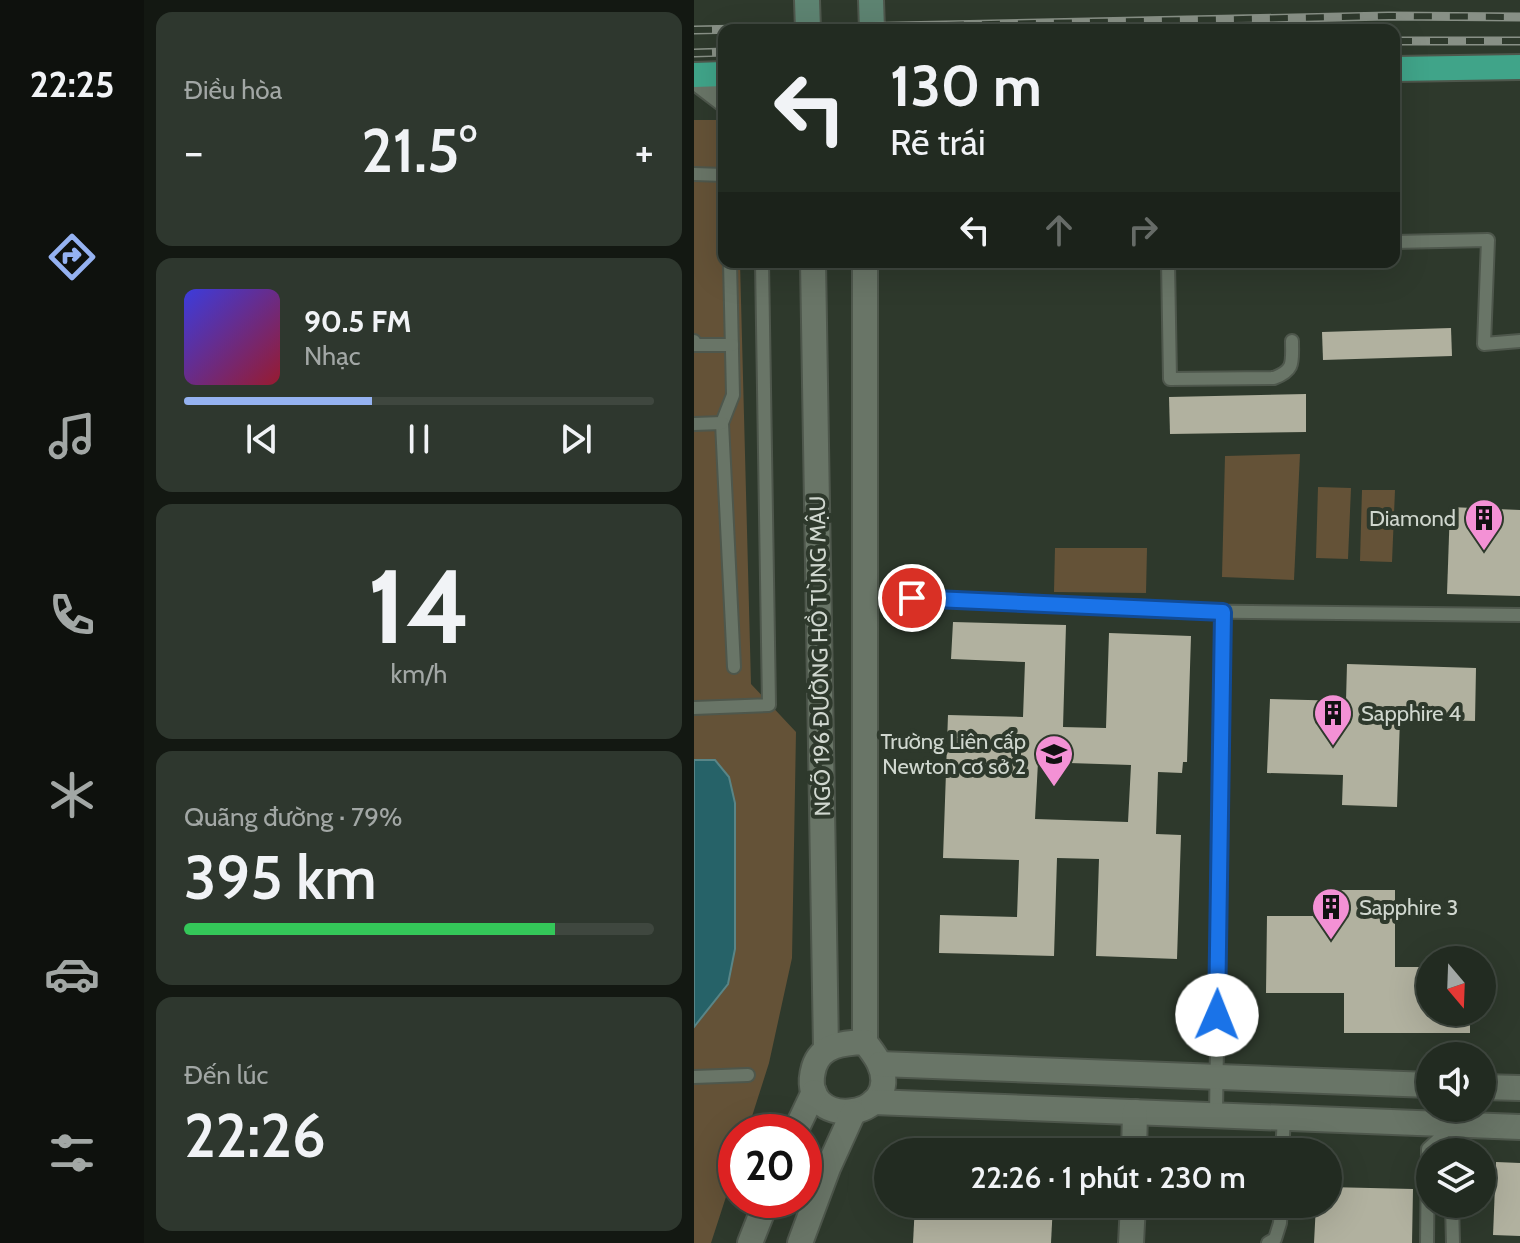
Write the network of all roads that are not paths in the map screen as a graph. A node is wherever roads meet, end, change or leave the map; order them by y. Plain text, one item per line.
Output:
1 (807, 0) edge
2 (871, 0) edge
3 (808, 24) edge
4 (872, 24) edge
5 (1520, 67) edge
6 (1400, 69) edge
7 (718, 74) edge
8 (694, 76) edge
9 (718, 94) edge
10 (694, 174) edge
11 (718, 175) edge
12 (1400, 242) edge
13 (730, 268) edge
14 (762, 268) edge
15 (813, 268) edge
16 (865, 268) edge
17 (1168, 268) edge
18 (694, 341) edge
19 (1292, 341) dead end
20 (1520, 341) edge
21 (732, 345) junction
22 (722, 423) junction
23 (694, 424) edge
24 (912, 598) dead end
25 (1223, 612) junction
26 (1520, 615) edge
27 (734, 667) dead end
28 (694, 708) edge
29 (865, 1042) junction
30 (826, 1049) junction
31 (880, 1064) junction
32 (748, 1075) dead end
33 (694, 1077) edge
34 (1216, 1077) junction
35 (1416, 1084) edge
36 (1496, 1087) edge
37 (1520, 1088) edge
38 (814, 1092) junction
39 (863, 1107) junction
40 (1135, 1112) junction
41 (804, 1114) edge
42 (1216, 1115) junction
43 (1284, 1118) junction
44 (1520, 1127) edge
45 (1442, 1130) junction
46 (1134, 1138) edge
47 (1283, 1138) edge
48 (1446, 1138) edge
49 (760, 1218) edge
50 (1132, 1218) edge
51 (1280, 1218) edge
52 (1452, 1218) edge
53 (750, 1243) edge
54 (800, 1243) edge
55 (1131, 1243) edge
56 (1268, 1243) edge
57 (1427, 1243) edge
58 (1453, 1243) edge

1 - 3 street
2 - 4 street
5 - 6 highway
7 - 8 highway
8 - 9 street
10 - 11 lane
12 - 20 lane
13 - 21 lane
14 - 28 lane
15 - 30 street, NGÕ 196 ĐƯỜNG HỒ TÙNG MẬU
16 - 29 street, NGÕ 196 ĐƯỜNG HỒ TÙNG MẬU
17 - 19 lane
18 - 21 lane
21 - 22 lane
22 - 23 lane
22 - 27 lane
24 - 25 lane
25 - 26 lane
25 - 34 lane
29 - 30 street
29 - 31 street
30 - 38 street
31 - 34 street
31 - 39 street
32 - 33 lane
34 - 35 street
34 - 42 lane
36 - 37 street
38 - 39 street
38 - 41 street
39 - 40 street
39 - 54 street
40 - 42 street
40 - 46 street
42 - 43 street
43 - 45 street
43 - 47 lane
44 - 45 street
45 - 48 lane
45 - 57 lane
49 - 53 street
50 - 55 street
51 - 56 lane
52 - 58 lane

